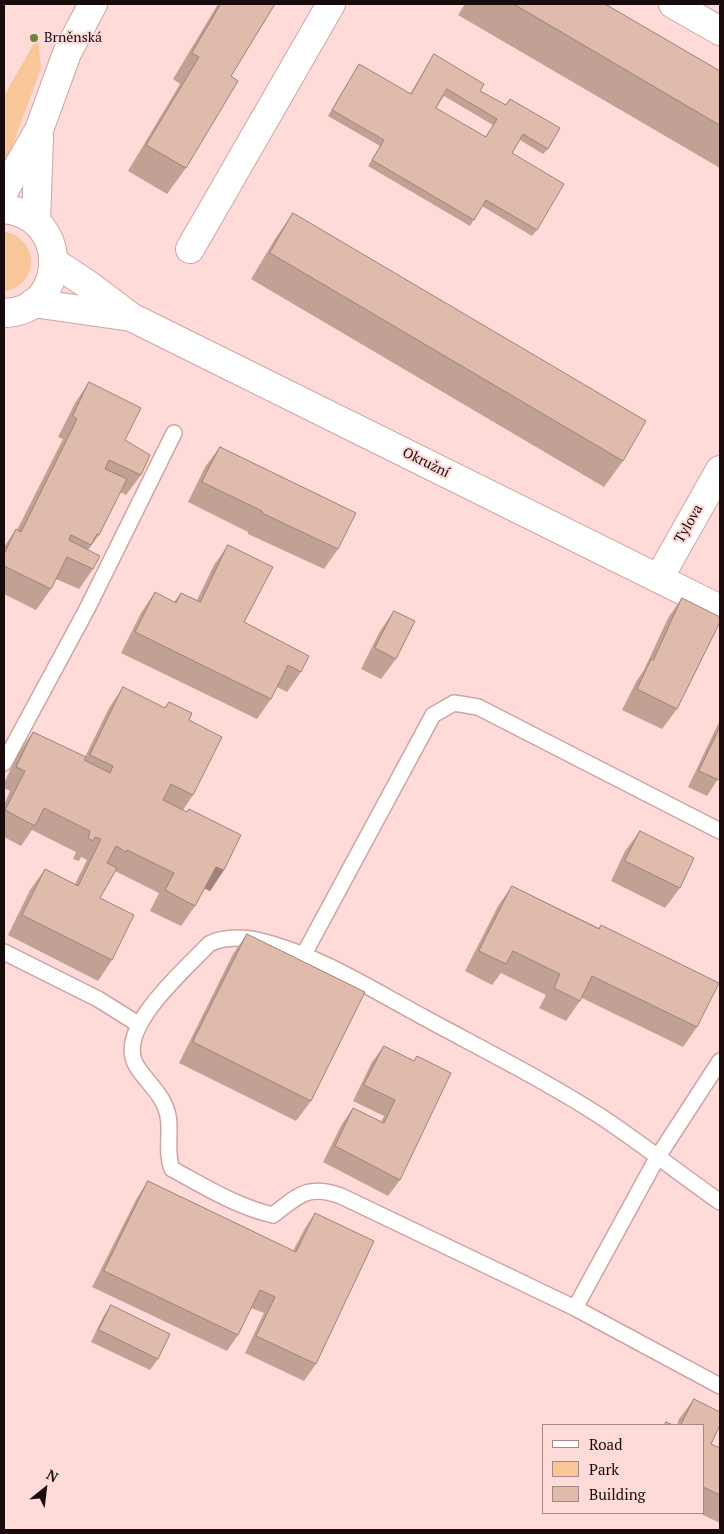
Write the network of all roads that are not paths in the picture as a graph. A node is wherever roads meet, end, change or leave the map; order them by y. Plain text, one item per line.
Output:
1 (93, 4) edge
2 (332, 4) edge
3 (674, 4) edge
4 (720, 31) edge
5 (39, 130) junction
6 (10, 181) edge
7 (4, 209) edge
8 (36, 222) junction
9 (190, 249) dead end
10 (54, 262) junction
11 (33, 303) junction
12 (4, 313) edge
13 (131, 317) junction
14 (174, 433) dead end
15 (720, 470) edge
16 (659, 578) junction
17 (720, 609) edge
18 (4, 762) edge
19 (720, 831) edge
20 (4, 952) edge
21 (303, 956) junction
22 (138, 1024) junction
23 (720, 1061) edge
24 (657, 1158) junction
25 (720, 1202) edge
26 (575, 1308) junction
27 (720, 1386) edge

1 - 5 street
2 - 9 street
3 - 4 street
5 - 6 street
5 - 8 street
7 - 8 street
8 - 10 street
10 - 11 street
10 - 13 street, Okružní
11 - 12 street
11 - 13 street, Okružní
13 - 16 street, Okružní
14 - 18 lane
15 - 16 street, Tylova
16 - 17 street, Okružní
19 - 21 lane
20 - 22 lane
21 - 22 lane
21 - 24 lane
22 - 26 lane
23 - 24 lane
24 - 25 lane
24 - 26 lane
26 - 27 lane

